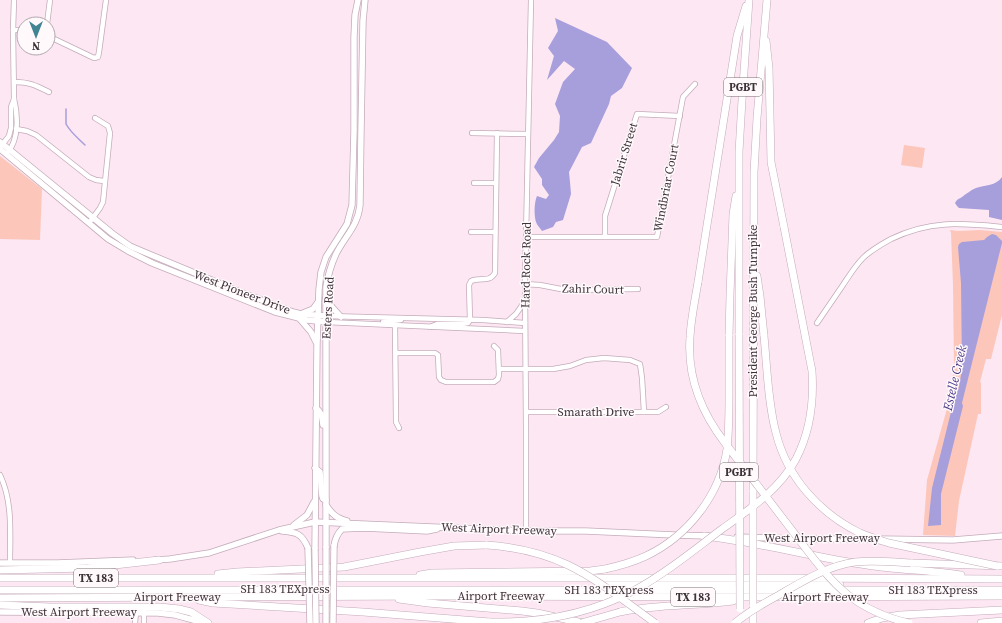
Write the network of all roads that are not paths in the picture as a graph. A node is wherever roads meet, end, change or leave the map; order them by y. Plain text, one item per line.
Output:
1 (14, 0) edge
2 (50, 0) edge
3 (106, 0) edge
4 (358, 0) edge
5 (365, 0) edge
6 (531, 0) edge
7 (749, 0) edge
8 (767, 0) edge
9 (48, 16) edge
10 (764, 25) junction
11 (13, 30) joint
12 (56, 40) edge
13 (14, 82) junction
14 (695, 84) dead end
15 (49, 92) dead end
16 (14, 99) junction
17 (680, 116) junction
18 (95, 118) dead end
19 (354, 120) junction
20 (361, 120) junction
21 (16, 129) junction
22 (472, 133) dead end
23 (498, 133) junction
24 (528, 134) junction
25 (1, 146) edge
26 (8, 152) junction
27 (739, 174) junction
28 (104, 182) junction
29 (474, 183) dead end
30 (496, 183) junction
31 (353, 187) junction
32 (360, 187) junction
33 (94, 218) junction
34 (89, 223) junction
35 (1002, 227) edge
36 (471, 232) dead end
37 (495, 232) junction
38 (526, 237) junction
39 (605, 237) junction
40 (753, 254) junction
41 (525, 284) junction
42 (638, 289) dead end
43 (326, 298) junction
44 (319, 300) junction
45 (525, 301) junction
46 (300, 316) junction
47 (341, 316) junction
48 (406, 318) junction
49 (318, 319) junction
50 (326, 319) junction
51 (470, 320) junction
52 (507, 322) junction
53 (525, 323) junction
54 (817, 323) dead end
55 (378, 324) junction
56 (395, 325) junction
57 (430, 327) junction
58 (525, 330) junction
59 (317, 344) junction
60 (494, 346) dead end
61 (396, 353) junction
62 (499, 369) junction
63 (525, 369) junction
64 (666, 407) dead end
65 (316, 408) junction
66 (326, 408) junction
67 (526, 412) junction
68 (644, 412) junction
69 (399, 428) dead end
70 (326, 435) junction
71 (315, 468) junction
72 (326, 468) junction
73 (0, 475) edge
74 (316, 500) junction
75 (326, 502) junction
76 (315, 522) junction
77 (326, 522) junction
78 (355, 523) junction
79 (292, 527) junction
80 (444, 527) junction
81 (279, 530) junction
82 (526, 531) junction
83 (704, 536) junction
84 (1002, 536) edge
85 (159, 560) junction
86 (0, 563) edge
87 (10, 563) junction
88 (1000, 566) edge
89 (0, 570) edge
90 (0, 578) edge
91 (191, 578) junction
92 (397, 579) junction
93 (979, 579) junction
94 (1002, 579) edge
95 (0, 586) edge
96 (1002, 586) edge
97 (0, 590) edge
98 (1002, 590) edge
99 (383, 596) junction
100 (1002, 596) edge
101 (183, 597) junction
102 (761, 597) junction
103 (0, 598) edge
104 (0, 605) edge
105 (1002, 610) edge
106 (0, 612) edge
107 (136, 612) junction
108 (144, 612) junction
109 (1002, 621) edge
110 (490, 622) edge
111 (572, 622) edge
112 (136, 623) edge
113 (144, 623) edge
114 (206, 623) edge
115 (310, 623) edge
116 (316, 623) edge
117 (326, 623) edge
118 (333, 623) edge
119 (582, 623) edge
120 (655, 623) edge
121 (735, 623) edge
122 (740, 623) edge
123 (753, 623) edge
124 (868, 623) edge
125 (909, 623) edge
126 (980, 623) edge

1 - 11 street
2 - 9 street
3 - 12 street
4 - 19 main road, Esters Road
5 - 20 main road, Esters Road
6 - 24 street, Hard Rock Road
7 - 27 highway, President George Bush Turnpike / PGBT
7 - 125 highway, bridge
8 - 10 highway, President George Bush Turnpike / PGBT
10 - 40 highway, President George Bush Turnpike / PGBT
10 - 110 highway, bridge
11 - 13 street
13 - 15 street
13 - 16 street
14 - 17 street, Windbriar Court
16 - 21 street
16 - 25 street
17 - 39 street, Jabrir Street
17 - 39 street, Windbriar Court
18 - 28 street
19 - 20 main road
19 - 31 main road, Esters Road
20 - 32 main road, Esters Road
21 - 26 street
21 - 28 street
22 - 23 street
23 - 24 street
23 - 30 street
24 - 38 street, Hard Rock Road
25 - 26 main road, West Pioneer Drive
26 - 33 main road, West Pioneer Drive
26 - 34 main road, West Pioneer Drive
27 - 92 highway, bridge
27 - 122 highway, President George Bush Turnpike / PGBT, bridge
28 - 33 street
29 - 30 street
30 - 37 street
31 - 32 main road
31 - 44 main road, Esters Road
32 - 43 main road, Esters Road
33 - 34 street
33 - 46 main road, West Pioneer Drive
34 - 46 main road, West Pioneer Drive
35 - 54 street
36 - 37 street
37 - 51 street
38 - 39 street, Windbriar Court
38 - 41 street, Hard Rock Road
40 - 88 highway, bridge
40 - 123 highway, President George Bush Turnpike / PGBT, bridge
41 - 42 street, Zahir Court
41 - 45 street, Hard Rock Road
43 - 47 main road
43 - 50 main road, Esters Road
44 - 46 main road
44 - 49 main road, Esters Road
45 - 52 street
45 - 53 street, Hard Rock Road
46 - 49 main road, West Pioneer Drive
46 - 59 main road
47 - 48 street, West Pioneer Drive
47 - 50 street, West Pioneer Drive
48 - 51 street, West Pioneer Drive
48 - 55 street
49 - 50 main road, West Pioneer Drive
49 - 59 main road, Esters Road
50 - 55 street, West Pioneer Drive
50 - 66 main road, Esters Road
51 - 52 street, West Pioneer Drive
51 - 57 street
52 - 53 street, West Pioneer Drive
53 - 58 street, Hard Rock Road
55 - 56 street, West Pioneer Drive
56 - 57 street, West Pioneer Drive
56 - 61 street
57 - 58 street, West Pioneer Drive
58 - 63 street, Hard Rock Road
59 - 65 main road, Esters Road
60 - 62 street
61 - 62 street
61 - 69 street
62 - 63 street
63 - 67 street, Hard Rock Road
63 - 68 street
64 - 68 street, Smarath Drive
65 - 66 main road
65 - 70 main road
65 - 71 main road, Esters Road
66 - 70 main road, Esters Road
67 - 68 street, Smarath Drive
67 - 82 street, Hard Rock Road
70 - 72 main road, Esters Road
71 - 72 main road
71 - 74 main road, Esters Road
71 - 75 main road
72 - 75 main road, Esters Road
73 - 87 street
74 - 76 main road, Esters Road
74 - 79 main road
75 - 77 main road, Esters Road
75 - 78 main road
76 - 77 main road, West Airport Freeway
76 - 79 main road, West Airport Freeway
76 - 116 main road, Esters Road, bridge
77 - 78 main road, West Airport Freeway
77 - 117 main road, Esters Road, bridge
78 - 80 main road, West Airport Freeway
79 - 81 main road, West Airport Freeway
80 - 82 main road, West Airport Freeway
80 - 118 main road, bridge
81 - 85 main road, West Airport Freeway
81 - 115 main road, bridge
82 - 83 main road, West Airport Freeway
83 - 84 main road, West Airport Freeway
83 - 93 highway
85 - 87 main road, West Airport Freeway
85 - 89 highway
86 - 87 main road, West Airport Freeway
88 - 121 highway, bridge
90 - 91 highway, Airport Freeway / TX 183
91 - 92 highway, Airport Freeway / TX 183
91 - 120 highway, bridge
92 - 93 highway, Airport Freeway / TX 183
93 - 94 highway, Airport Freeway / TX 183
95 - 96 highway, SH 183 TEXpress
97 - 98 highway, SH 183 TEXpress
99 - 101 highway, Airport Freeway / TX 183
99 - 102 highway, Airport Freeway / TX 183
99 - 111 highway
100 - 102 highway, Airport Freeway / TX 183
101 - 103 highway, Airport Freeway / TX 183
101 - 110 highway
102 - 119 highway, bridge
104 - 114 highway
105 - 124 highway, bridge
106 - 107 main road, West Airport Freeway
107 - 108 main road, West Airport Freeway
107 - 112 street
108 - 113 street
108 - 114 main road, West Airport Freeway
109 - 126 highway
111 - 119 highway

